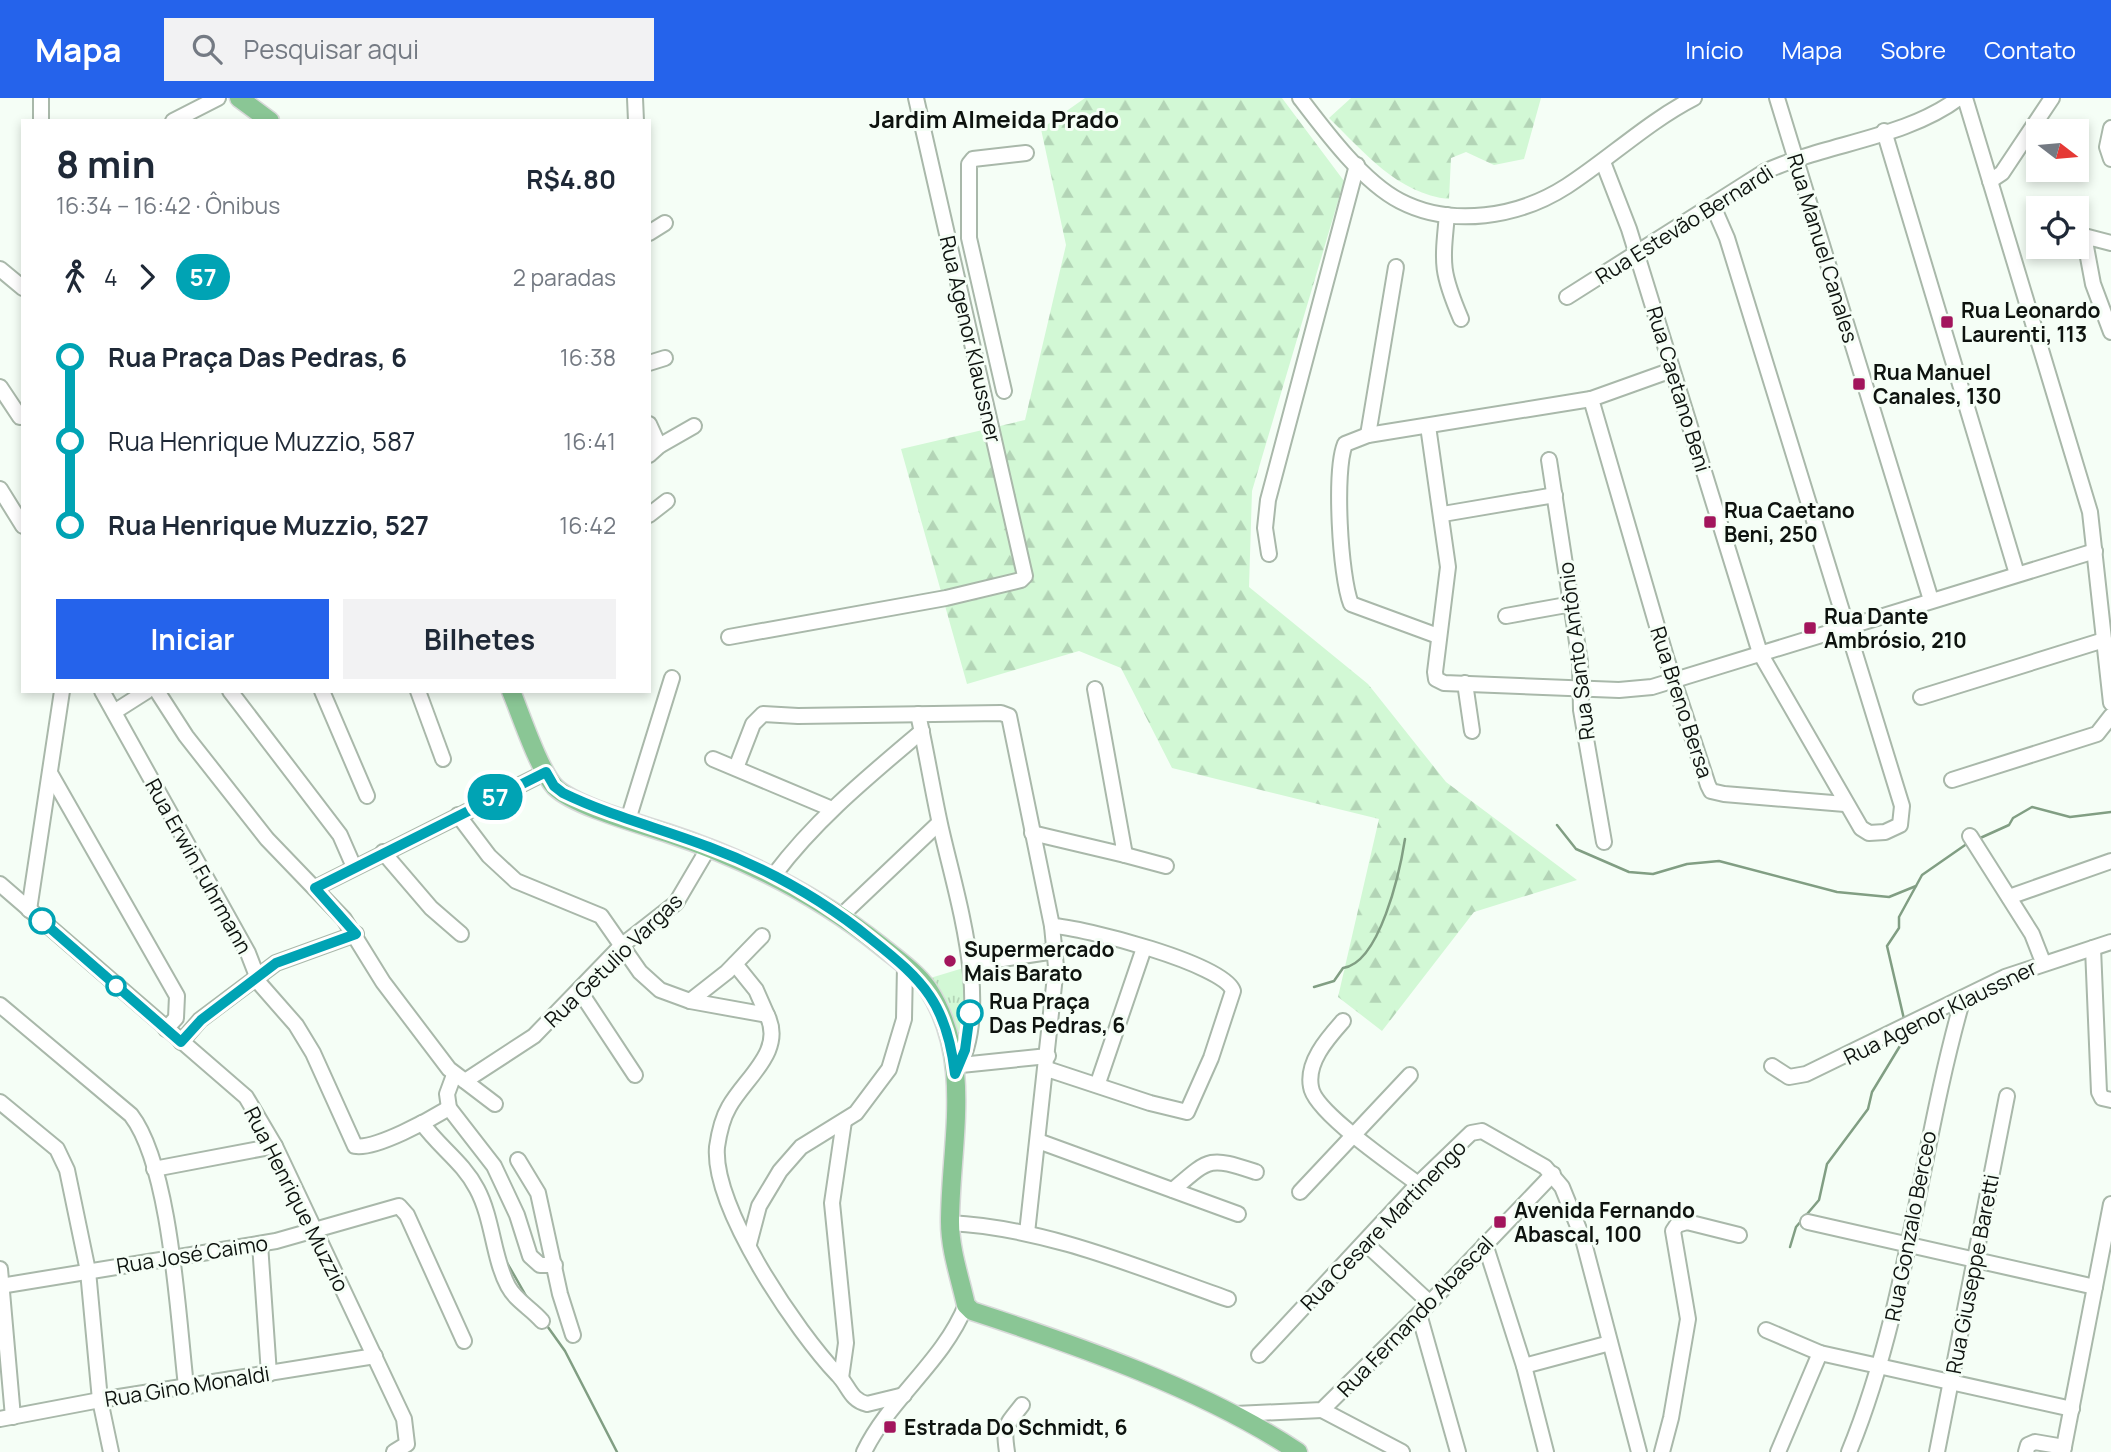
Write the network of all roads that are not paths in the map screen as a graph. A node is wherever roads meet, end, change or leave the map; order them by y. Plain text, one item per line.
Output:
1 (41, 98) edge
2 (218, 98) edge
3 (239, 98) edge
4 (635, 98) edge
5 (916, 98) edge
6 (1300, 98) edge
7 (1694, 98) edge
8 (1777, 98) edge
9 (1962, 98) edge
10 (2052, 98) edge
11 (41, 119) edge
12 (177, 119) edge
13 (267, 119) edge
14 (636, 119) edge
15 (2111, 128) edge
16 (1884, 131) junction
17 (1026, 153) dead end
18 (1796, 158) junction
19 (2111, 159) edge
20 (1603, 162) junction
21 (1357, 165) junction
22 (1990, 181) junction
23 (1713, 206) junction
24 (1447, 215) junction
25 (665, 223) dead end
26 (651, 232) edge
27 (969, 241) junction
28 (2111, 243) edge
29 (949, 244) junction
30 (1636, 255) junction
31 (1396, 267) dead end
32 (0, 269) edge
33 (21, 286) edge
34 (1567, 297) dead end
35 (1461, 319) dead end
36 (2111, 332) edge
37 (665, 358) dead end
38 (651, 362) edge
39 (1672, 370) junction
40 (0, 387) edge
41 (1004, 391) dead end
42 (1591, 398) junction
43 (20, 418) dead end
44 (694, 426) dead end
45 (1429, 426) junction
46 (1368, 435) junction
47 (654, 451) edge
48 (1549, 460) dead end
49 (0, 489) edge
50 (1555, 495) junction
51 (667, 500) dead end
52 (651, 513) edge
53 (1443, 514) junction
54 (21, 523) edge
55 (2095, 551) junction
56 (1269, 554) dead end
57 (2017, 574) junction
58 (2104, 575) edge
59 (1931, 600) junction
60 (1572, 604) junction
61 (1506, 616) dead end
62 (1845, 626) junction
63 (1438, 636) junction
64 (729, 637) dead end
65 (2104, 640) junction
66 (1760, 653) junction
67 (671, 678) dead end
68 (1674, 680) junction
69 (1465, 683) junction
70 (1095, 689) dead end
71 (1582, 689) junction
72 (62, 693) edge
73 (103, 693) edge
74 (144, 693) edge
75 (158, 693) edge
76 (232, 693) edge
77 (323, 693) edge
78 (419, 693) edge
79 (512, 693) edge
80 (1921, 697) dead end
81 (2111, 703) edge
82 (114, 712) junction
83 (918, 714) junction
84 (2111, 716) edge
85 (922, 731) junction
86 (1472, 731) dead end
87 (713, 759) dead end
88 (443, 760) dead end
89 (736, 768) junction
90 (546, 772) junction
91 (50, 773) junction
92 (1952, 780) dead end
93 (367, 796) dead end
94 (1845, 804) junction
95 (832, 809) junction
96 (458, 815) junction
97 (628, 820) junction
98 (939, 822) junction
99 (1032, 833) junction
100 (1973, 841) dead end
101 (1604, 842) dead end
102 (709, 847) junction
103 (383, 852) junction
104 (1125, 855) junction
105 (2111, 861) edge
106 (1166, 866) dead end
107 (354, 867) junction
108 (774, 875) junction
109 (315, 888) junction
110 (2, 889) edge
111 (2009, 897) junction
112 (29, 910) junction
113 (842, 915) junction
114 (1052, 926) junction
115 (356, 934) junction
116 (461, 934) dead end
117 (762, 936) dead end
118 (2111, 942) edge
119 (621, 946) junction
120 (1144, 948) junction
121 (2093, 948) junction
122 (1055, 951) junction
123 (2043, 962) junction
124 (735, 964) junction
125 (971, 964) junction
126 (905, 966) junction
127 (258, 977) junction
128 (579, 990) junction
129 (1963, 998) junction
130 (690, 1001) junction
131 (0, 1005) edge
132 (767, 1015) junction
133 (1343, 1021) dead end
134 (166, 1029) junction
135 (181, 1042) junction
136 (1047, 1063) junction
137 (1772, 1066) dead end
138 (958, 1070) junction
139 (1410, 1074) dead end
140 (635, 1075) dead end
141 (460, 1078) junction
142 (1098, 1083) junction
143 (2007, 1096) dead end
144 (2111, 1100) edge
145 (0, 1101) edge
146 (495, 1104) dead end
147 (449, 1108) junction
148 (844, 1121) junction
149 (422, 1122) junction
150 (1352, 1134) junction
151 (1038, 1141) junction
152 (275, 1146) junction
153 (518, 1160) dead end
154 (154, 1170) junction
155 (1256, 1172) dead end
156 (1553, 1174) junction
157 (1418, 1184) junction
158 (1174, 1190) junction
159 (1300, 1192) dead end
160 (2111, 1204) edge
161 (1238, 1213) dead end
162 (950, 1223) junction
163 (1808, 1223) dead end
164 (313, 1230) junction
165 (1027, 1233) junction
166 (1739, 1235) dead end
167 (1365, 1243) junction
168 (260, 1244) junction
169 (1485, 1244) junction
170 (1906, 1244) junction
171 (749, 1246) junction
172 (172, 1256) junction
173 (1974, 1260) junction
174 (555, 1265) junction
175 (0, 1269) edge
176 (88, 1270) junction
177 (2, 1286) edge
178 (2095, 1287) junction
179 (1227, 1299) dead end
180 (1430, 1303) junction
181 (966, 1312) junction
182 (1419, 1314) junction
183 (542, 1321) dead end
184 (1766, 1330) dead end
185 (573, 1335) dead end
186 (464, 1341) dead end
187 (1610, 1343) junction
188 (1820, 1353) junction
189 (1259, 1355) dead end
190 (375, 1356) junction
191 (1524, 1366) junction
192 (1881, 1366) junction
193 (269, 1374) junction
194 (841, 1377) junction
195 (1951, 1382) junction
196 (186, 1386) junction
197 (904, 1395) junction
198 (100, 1399) junction
199 (1022, 1405) dead end
200 (1322, 1409) junction
201 (2072, 1409) junction
202 (1247, 1417) junction
203 (6, 1418) edge
204 (2064, 1449) edge
205 (1008, 1451) edge
206 (111, 1452) edge
207 (394, 1452) edge
208 (864, 1452) edge
209 (1298, 1452) edge
210 (1402, 1452) edge
211 (1458, 1452) edge
212 (1546, 1452) edge
213 (1639, 1452) edge
214 (1662, 1452) edge
215 (1778, 1452) edge
216 (1849, 1452) edge
217 (1937, 1452) edge
218 (2026, 1452) edge

1 - 11 street
2 - 12 street
3 - 13 main road
4 - 14 street
5 - 29 street, Rua Agenor Klaussner
6 - 21 street
7 - 20 street
8 - 18 street, Rua Manuel Canales
9 - 16 street, Rua Estevão Bernardi
9 - 22 street
10 - 22 street
15 - 19 street
16 - 18 street, Rua Estevão Bernardi
16 - 57 street
17 - 27 street
18 - 23 street, Rua Estevão Bernardi
18 - 59 street, Rua Manuel Canales
20 - 24 street
20 - 30 street, Rua Caetano Beni
21 - 24 street
21 - 56 street
22 - 55 street
23 - 30 street, Rua Estevão Bernardi
23 - 62 street
24 - 35 street
25 - 26 street
27 - 29 street
27 - 41 street
28 - 36 street
29 - 64 street, Rua Agenor Klaussner
30 - 34 street, Rua Estevão Bernardi
30 - 39 street, Rua Caetano Beni
31 - 46 street
32 - 33 street
37 - 38 street
39 - 42 street
39 - 66 street, Rua Caetano Beni
40 - 43 street
42 - 45 street
42 - 68 street, Rua Breno Bersa
44 - 47 street
45 - 46 street
45 - 53 street
46 - 63 street
48 - 50 street, Rua Santo Antônio
49 - 54 street
50 - 53 street
50 - 60 street, Rua Santo Antônio
51 - 52 street
53 - 63 street
55 - 57 street
55 - 58 street
57 - 59 street
58 - 65 street
59 - 62 street
60 - 61 street
60 - 71 street, Rua Santo Antônio
62 - 66 street
62 - 94 street
63 - 69 street
65 - 80 street
65 - 81 street
66 - 68 street
66 - 94 street, Rua Caetano Beni
67 - 97 street
68 - 71 street
68 - 94 street, Rua Breno Bersa
69 - 71 street
69 - 86 street
70 - 104 street
71 - 101 street, Rua Santo Antônio
72 - 91 street
73 - 82 street, Rua Erwin Fuhrmann
74 - 82 street
75 - 109 street
76 - 107 street
77 - 93 street
78 - 88 street
79 - 90 main road
82 - 127 street, Rua Erwin Fuhrmann
83 - 85 street
83 - 89 street
83 - 99 street
84 - 92 street
85 - 95 street
85 - 98 street
87 - 89 street
89 - 95 street
90 - 96 street
90 - 97 main road
91 - 112 street
91 - 134 street
95 - 108 street
96 - 103 street
96 - 119 street
97 - 102 main road
98 - 113 street
98 - 125 street
99 - 104 street
99 - 114 street
100 - 111 street
102 - 108 main road
102 - 119 street, Rua Getulio Vargas
103 - 107 street
103 - 116 street
104 - 106 street
105 - 111 street
107 - 109 street
108 - 113 main road
109 - 115 street
110 - 112 street, Rua Henrique Muzzio
111 - 123 street
112 - 134 street, Rua Henrique Muzzio
113 - 126 main road
114 - 120 street
114 - 122 street
115 - 127 street
115 - 141 street
117 - 124 street
118 - 121 street, Rua Agenor Klaussner
119 - 128 street, Rua Getulio Vargas
119 - 130 street
120 - 142 street
120 - 142 street
121 - 123 street, Rua Agenor Klaussner
121 - 144 street
122 - 125 street
122 - 136 street
123 - 129 street, Rua Agenor Klaussner
124 - 130 street
124 - 132 street
125 - 138 street
126 - 138 main road
126 - 148 street
127 - 135 street
127 - 149 street, Rua Erwin Fuhrmann
128 - 140 street
128 - 141 street, Rua Getulio Vargas
129 - 137 street, Rua Agenor Klaussner
129 - 170 street, Rua Gonzalo Berceo
130 - 132 street
131 - 154 street
132 - 171 street
133 - 150 street
134 - 135 street, Rua Henrique Muzzio
135 - 152 street, Rua Henrique Muzzio
136 - 138 street
136 - 142 street
136 - 151 street
138 - 162 main road
139 - 150 street
141 - 146 street
141 - 147 street
143 - 173 street, Rua Giuseppe Baretti
145 - 176 street
147 - 149 street
147 - 174 street
148 - 171 street
148 - 194 street
149 - 183 street
150 - 157 street
150 - 159 street
151 - 158 street
151 - 165 street
152 - 154 street
152 - 164 street, Rua Henrique Muzzio
153 - 174 street
154 - 172 street
155 - 158 street
156 - 157 street, Rua Cesare Martinengo
156 - 169 street, Rua Fernando Abascal
156 - 187 street
157 - 167 street, Rua Cesare Martinengo
158 - 161 street
160 - 178 street
162 - 165 street
162 - 181 main road
163 - 170 street
164 - 168 street, Rua José Caimo
164 - 186 street, Rua José Caimo
164 - 190 street, Rua Henrique Muzzio
165 - 179 street
166 - 214 street
167 - 180 street
167 - 189 street, Rua Cesare Martinengo
168 - 172 street, Rua José Caimo
168 - 193 street
169 - 180 street, Rua Fernando Abascal
169 - 191 street
170 - 173 street
170 - 192 street, Rua Gonzalo Berceo
171 - 194 street
172 - 176 street, Rua José Caimo
172 - 196 street
173 - 178 street
173 - 195 street, Rua Giuseppe Baretti
174 - 185 street
175 - 177 street
176 - 177 street, Rua José Caimo
176 - 198 street
177 - 203 street
178 - 201 street
180 - 182 street, Rua Fernando Abascal
181 - 197 street
181 - 202 main road
182 - 200 street, Rua Fernando Abascal
182 - 211 street
184 - 188 street
187 - 191 street
187 - 213 street
188 - 192 street
188 - 215 street
190 - 193 street, Rua Gino Monaldi
190 - 207 street, Rua Henrique Muzzio
191 - 212 street
192 - 195 street
192 - 216 street, Rua Gonzalo Berceo
193 - 196 street, Rua Gino Monaldi
194 - 197 street
195 - 201 street
195 - 217 street, Rua Giuseppe Baretti
196 - 198 street, Rua Gino Monaldi
197 - 208 street
198 - 203 street, Rua Gino Monaldi
198 - 206 street
199 - 205 street
200 - 202 street, Rua Fernando Abascal
200 - 210 street
201 - 204 street
202 - 209 main road
204 - 218 street

